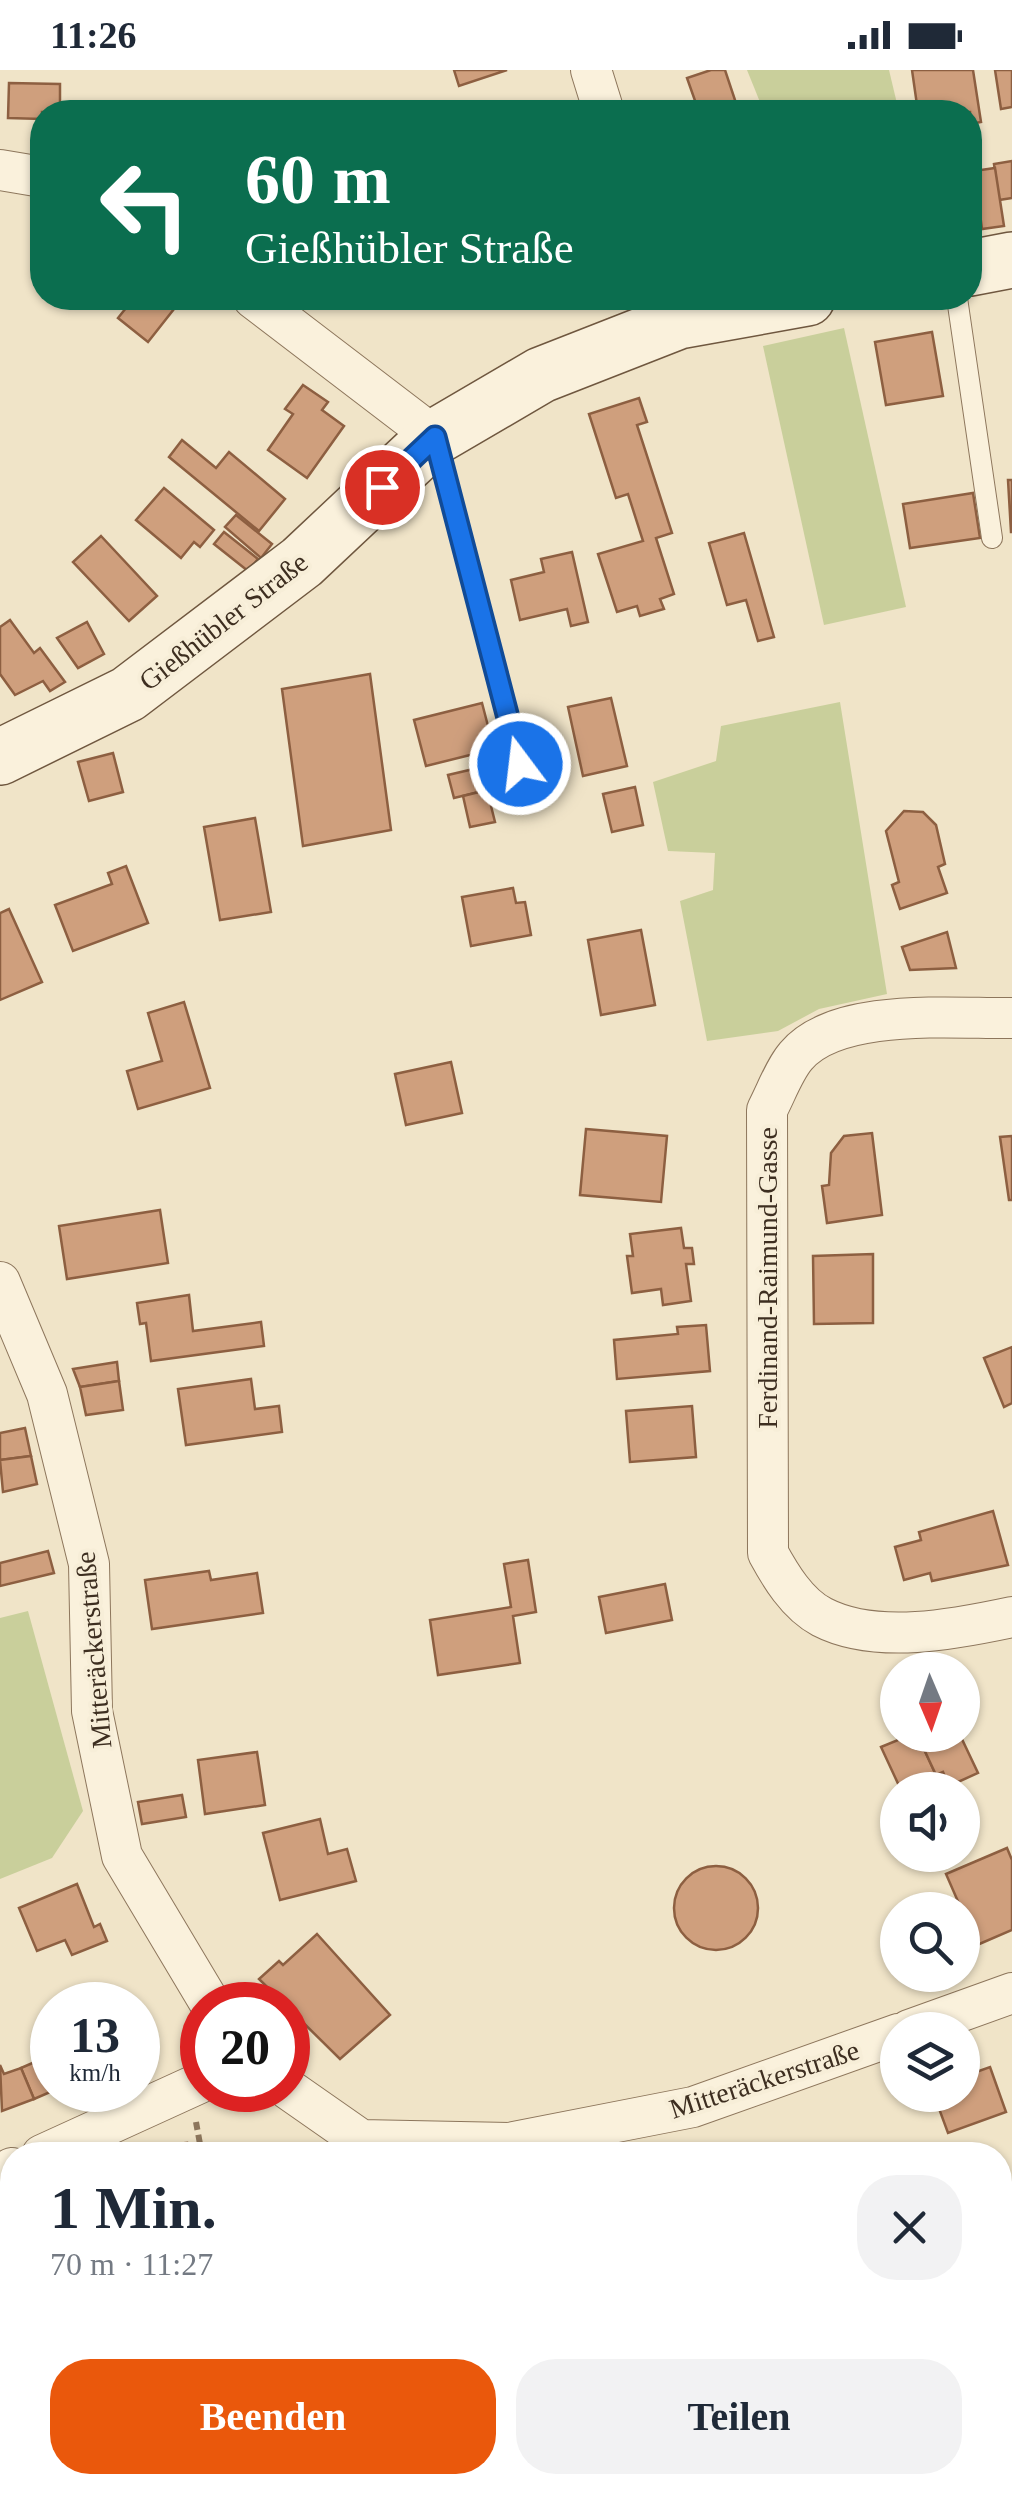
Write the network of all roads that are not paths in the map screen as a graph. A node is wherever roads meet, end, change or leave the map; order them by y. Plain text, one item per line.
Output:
1 (590, 70) edge
2 (600, 100) edge
3 (0, 170) edge
4 (30, 175) edge
5 (1012, 260) edge
6 (982, 266) edge
7 (269, 310) edge
8 (672, 310) edge
9 (959, 310) edge
10 (435, 437) junction
11 (992, 538) dead end
12 (0, 757) edge
13 (520, 764) dead end
14 (1012, 1018) edge
15 (0, 1282) edge
16 (1012, 1617) edge
17 (198, 1982) edge
18 (1012, 1993) edge
19 (959, 2012) edge
20 (880, 2040) edge
21 (180, 2092) edge
22 (310, 2104) edge
23 (70, 2142) edge
24 (460, 2142) edge
25 (514, 2142) edge

1 - 2 street
3 - 4 street
5 - 6 main road
7 - 10 street
8 - 10 main road, Gießhübler Straße
9 - 11 lane
10 - 12 main road, Gießhübler Straße
10 - 13 lane
14 - 16 street, Ferdinand-Raimund-Gasse
15 - 17 street, Mitteräckerstraße
18 - 19 street
20 - 25 street, Mitteräckerstraße
21 - 23 street
22 - 24 street, Mitteräckerstraße

